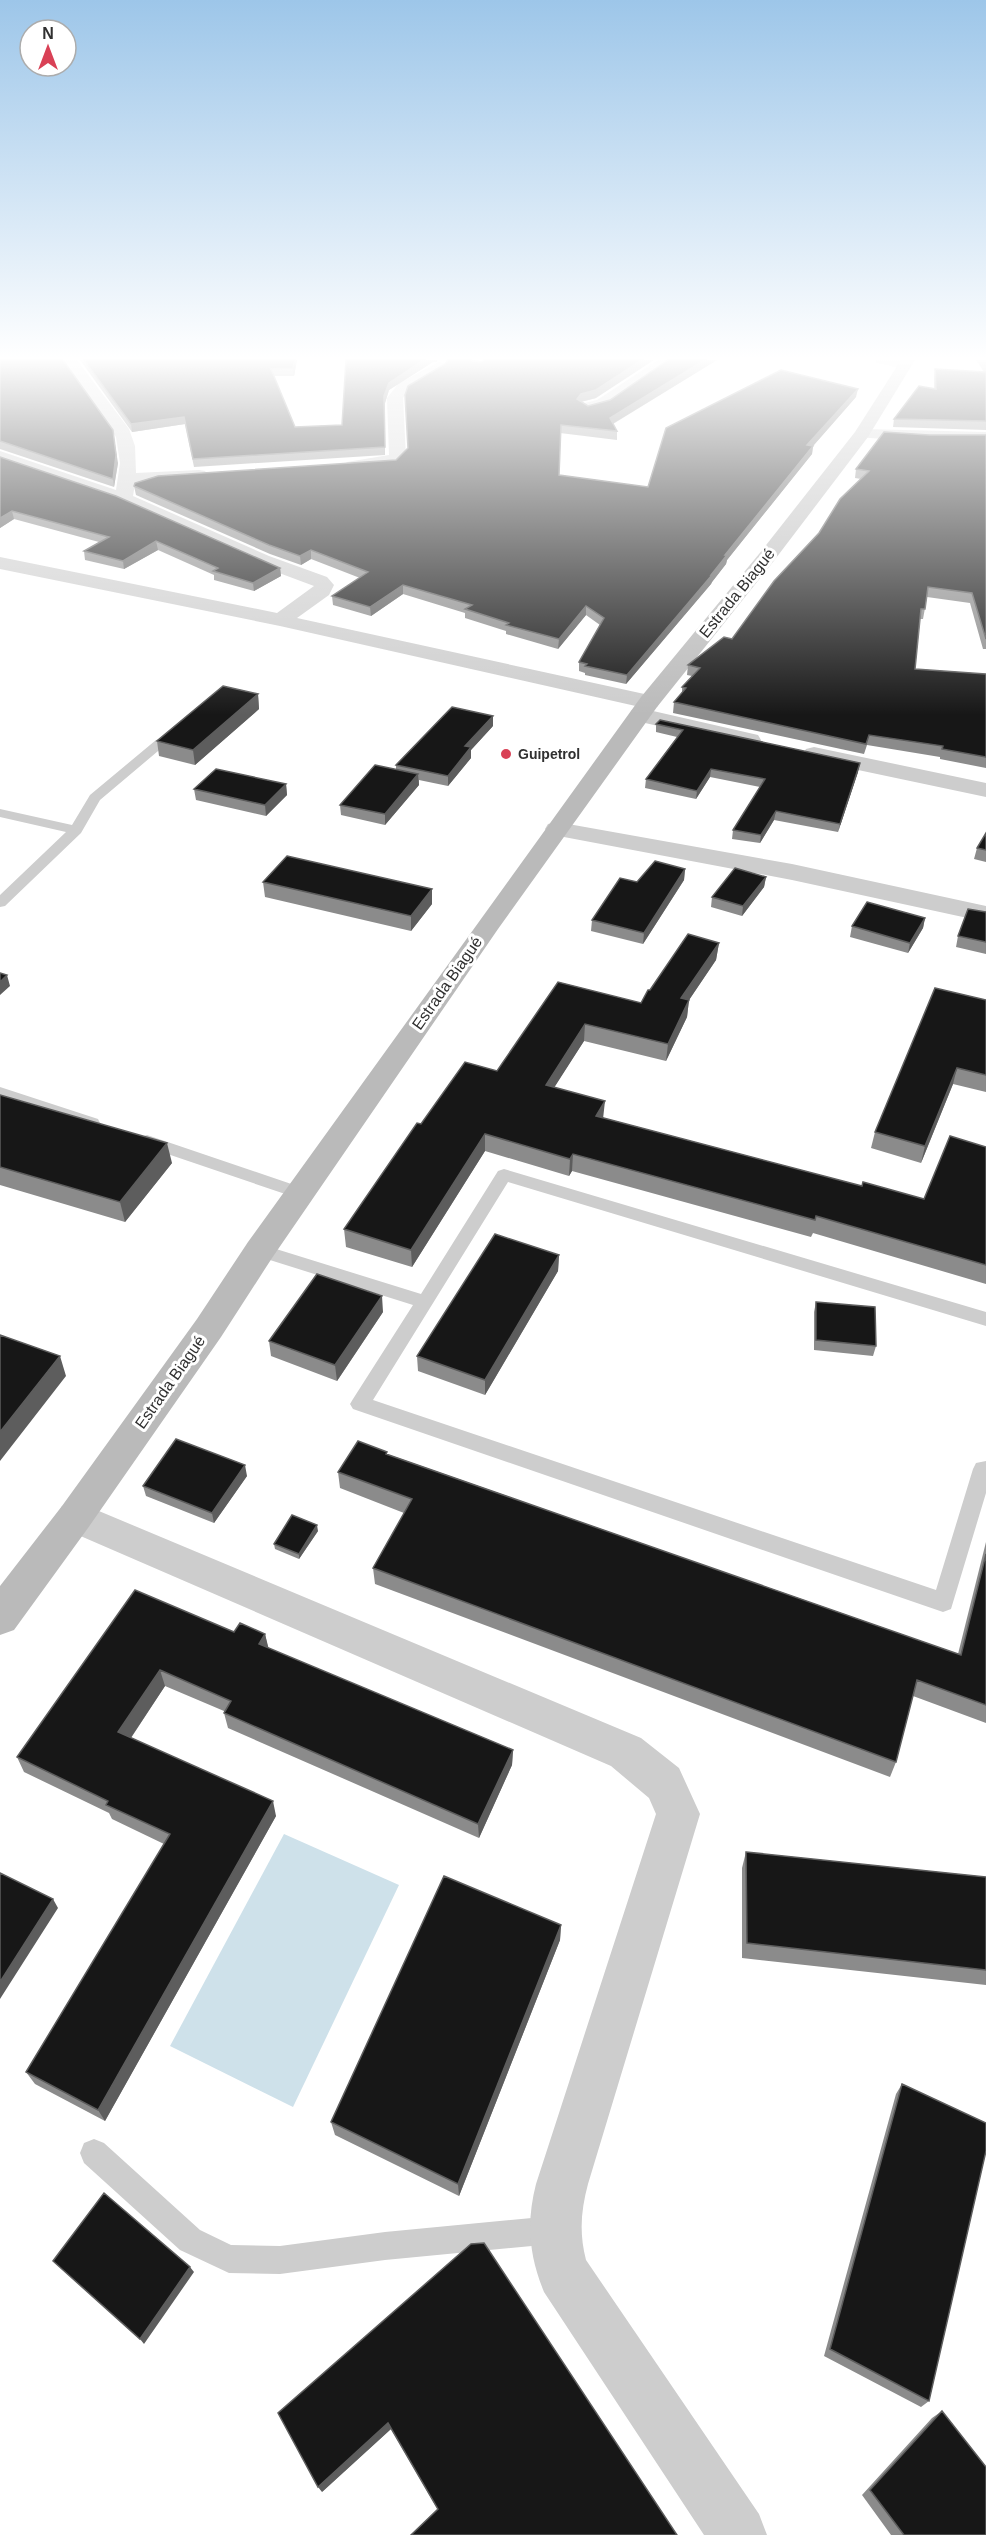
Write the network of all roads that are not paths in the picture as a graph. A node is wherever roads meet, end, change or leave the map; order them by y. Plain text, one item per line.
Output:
1 (66, 478) edge
2 (139, 478) edge
3 (828, 478) edge
4 (126, 479) joint
5 (124, 498) junction
6 (0, 563) edge
7 (279, 620) junction
8 (645, 708) junction
9 (160, 743) edge
10 (769, 744) edge
11 (792, 750) edge
12 (986, 790) edge
13 (0, 813) edge
14 (557, 829) junction
15 (76, 830) junction
16 (0, 903) edge
17 (986, 914) edge
18 (0, 1092) edge
19 (111, 1129) edge
20 (133, 1137) edge
21 (300, 1193) junction
22 (260, 1250) junction
23 (425, 1302) junction
24 (986, 1319) edge
25 (985, 1464) edge
26 (75, 1516) junction
27 (0, 1617) edge
28 (94, 2153) dead end
29 (553, 2230) junction
30 (738, 2535) edge

1 - 5 street
2 - 4 street
3 - 8 main road, Estrada Biagué
4 - 5 street
5 - 7 street
6 - 7 street
7 - 8 street
8 - 10 street
8 - 14 main road, Estrada Biagué
9 - 15 lane
11 - 12 street
13 - 15 lane
14 - 17 street
14 - 21 main road, Estrada Biagué
15 - 16 lane
18 - 19 lane
20 - 21 lane
21 - 22 main road, Estrada Biagué
22 - 23 lane
22 - 26 main road, Estrada Biagué
23 - 24 lane
23 - 25 lane
26 - 27 main road, Estrada Biagué
26 - 29 street
28 - 29 lane
29 - 30 street

